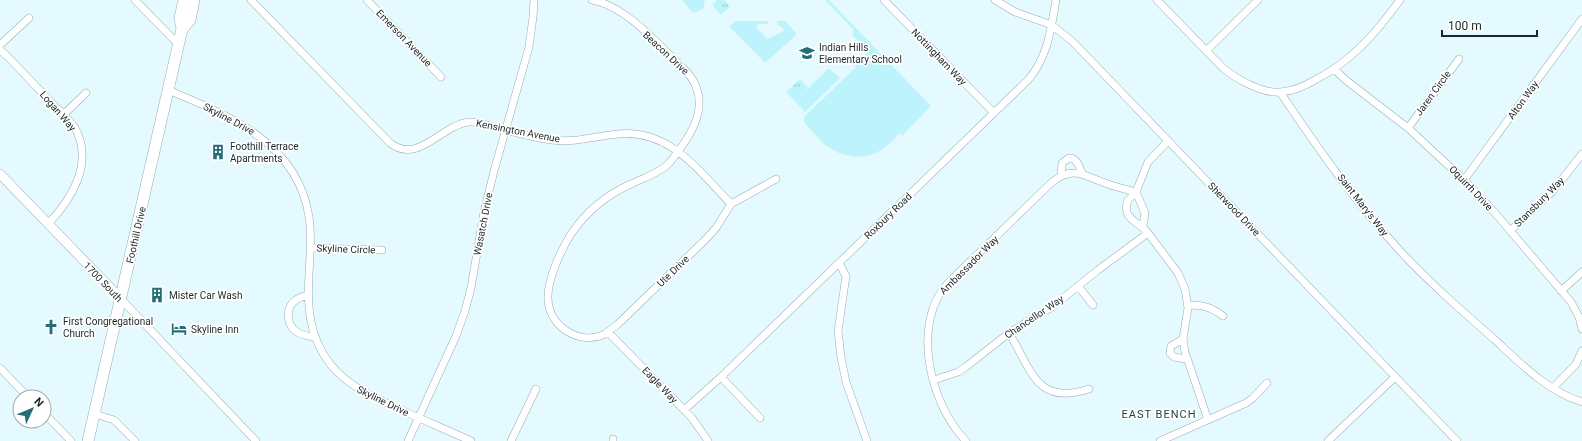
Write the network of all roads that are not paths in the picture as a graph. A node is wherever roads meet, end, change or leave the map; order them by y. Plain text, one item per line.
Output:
1 (135, 0) edge
2 (184, 0) edge
3 (194, 0) edge
4 (251, 0) edge
5 (367, 0) edge
6 (534, 0) edge
7 (542, 0) edge
8 (592, 0) edge
9 (884, 0) edge
10 (994, 0) edge
11 (1056, 0) edge
12 (1157, 0) edge
13 (1258, 0) edge
14 (1400, 0) edge
15 (29, 18) dead end
16 (1582, 19) edge
17 (1052, 25) junction
18 (182, 29) junction
19 (0, 45) edge
20 (179, 45) junction
21 (0, 50) edge
22 (1206, 51) junction
23 (1459, 59) dead end
24 (1334, 69) junction
25 (441, 77) dead end
26 (168, 90) junction
27 (1280, 92) junction
28 (86, 93) dead end
29 (994, 114) junction
30 (63, 115) junction
31 (1408, 128) junction
32 (504, 130) junction
33 (1168, 141) junction
34 (678, 151) junction
35 (1582, 154) edge
36 (1082, 173) junction
37 (0, 174) edge
38 (1061, 176) junction
39 (776, 179) dead end
40 (1464, 180) junction
41 (1136, 192) junction
42 (731, 204) junction
43 (48, 224) junction
44 (1143, 226) junction
45 (1510, 231) junction
46 (1148, 233) junction
47 (310, 248) junction
48 (382, 250) dead end
49 (839, 263) junction
50 (1582, 272) edge
51 (1078, 286) junction
52 (1561, 291) junction
53 (308, 295) junction
54 (121, 299) junction
55 (1093, 305) dead end
56 (1188, 305) junction
57 (1223, 316) dead end
58 (1582, 329) edge
59 (608, 332) junction
60 (1009, 333) junction
61 (315, 337) junction
62 (1183, 340) junction
63 (1582, 351) edge
64 (1186, 359) junction
65 (0, 368) edge
66 (1395, 376) junction
67 (721, 377) junction
68 (934, 380) junction
69 (1267, 383) dead end
70 (1553, 388) junction
71 (20, 389) edge
72 (536, 389) dead end
73 (1089, 389) dead end
74 (1582, 402) edge
75 (684, 410) junction
76 (95, 414) junction
77 (418, 418) junction
78 (760, 418) dead end
79 (1208, 420) junction
80 (52, 421) edge
81 (1452, 439) edge
82 (71, 441) edge
83 (88, 441) edge
84 (135, 441) edge
85 (256, 441) edge
86 (408, 441) edge
87 (471, 441) edge
88 (512, 441) edge
89 (708, 441) edge
90 (867, 441) edge
91 (966, 441) edge
92 (1160, 441) edge
93 (1328, 441) edge

1 - 20 street
2 - 18 main road, Foothill Drive
3 - 18 main road, Foothill Drive
4 - 32 street, Kensington Avenue
5 - 25 street, Emerson Avenue
6 - 7 street
6 - 32 street, Wasatch Drive
8 - 34 street, Beacon Drive
9 - 29 street, Nottingham Way
10 - 17 street, Sherwood Drive
11 - 17 street, Roxbury Road
12 - 22 street
13 - 22 street
14 - 24 street
15 - 19 street
16 - 40 street, Alton Way
17 - 29 street, Roxbury Road
17 - 33 street, Sherwood Drive
18 - 20 main road, Foothill Drive
20 - 26 main road, Foothill Drive
21 - 30 street, Logan Way
22 - 27 street
23 - 31 street, Jaren Circle
24 - 27 street
24 - 31 street, Oquirrh Drive
26 - 47 street, Skyline Drive
26 - 54 main road, Foothill Drive
27 - 70 street, Saint Mary's Way
28 - 30 street
29 - 49 street, Roxbury Road
30 - 43 street, Logan Way
31 - 40 street, Oquirrh Drive
32 - 34 street, Kensington Avenue
32 - 77 street, Wasatch Drive
33 - 41 street
33 - 66 street, Sherwood Drive
34 - 42 street, Kensington Avenue
34 - 59 street, Beacon Drive
35 - 45 street, Stansbury Way
36 - 38 street, Ambassador Way
36 - 38 street
36 - 41 street, Ambassador Way
37 - 43 street, 1700 South
38 - 68 street, Ambassador Way
39 - 42 street
40 - 45 street, Oquirrh Drive
41 - 44 street
41 - 44 street
42 - 59 street, Ute Drive
43 - 54 street, 1700 South
44 - 46 street
45 - 52 street, Oquirrh Drive
46 - 51 street, Chancellor Way
46 - 56 street
47 - 48 street, Skyline Circle
47 - 53 street, Skyline Drive
49 - 67 street, Roxbury Road
49 - 90 street
50 - 52 street
51 - 55 street
51 - 60 street, Chancellor Way
52 - 58 street, Oquirrh Drive
53 - 61 street, Skyline Drive
53 - 61 street
54 - 76 main road, Foothill Drive
54 - 85 street, 1700 South
56 - 57 street
56 - 62 street
59 - 75 street, Eagle Way
60 - 68 street, Chancellor Way
60 - 73 street
61 - 77 street, Skyline Drive
62 - 64 street
62 - 64 street
63 - 70 street
64 - 79 street
65 - 71 street
66 - 81 street, Sherwood Drive
66 - 93 street
67 - 75 street, Roxbury Road
67 - 78 street
68 - 91 street, Ambassador Way
69 - 79 street
70 - 74 street, Saint Mary's Way
72 - 88 street
75 - 89 street, Eagle Way
76 - 83 main road, Foothill Drive
76 - 84 street
77 - 86 street, Wasatch Drive
77 - 87 street, Skyline Drive
79 - 92 street
80 - 82 street

